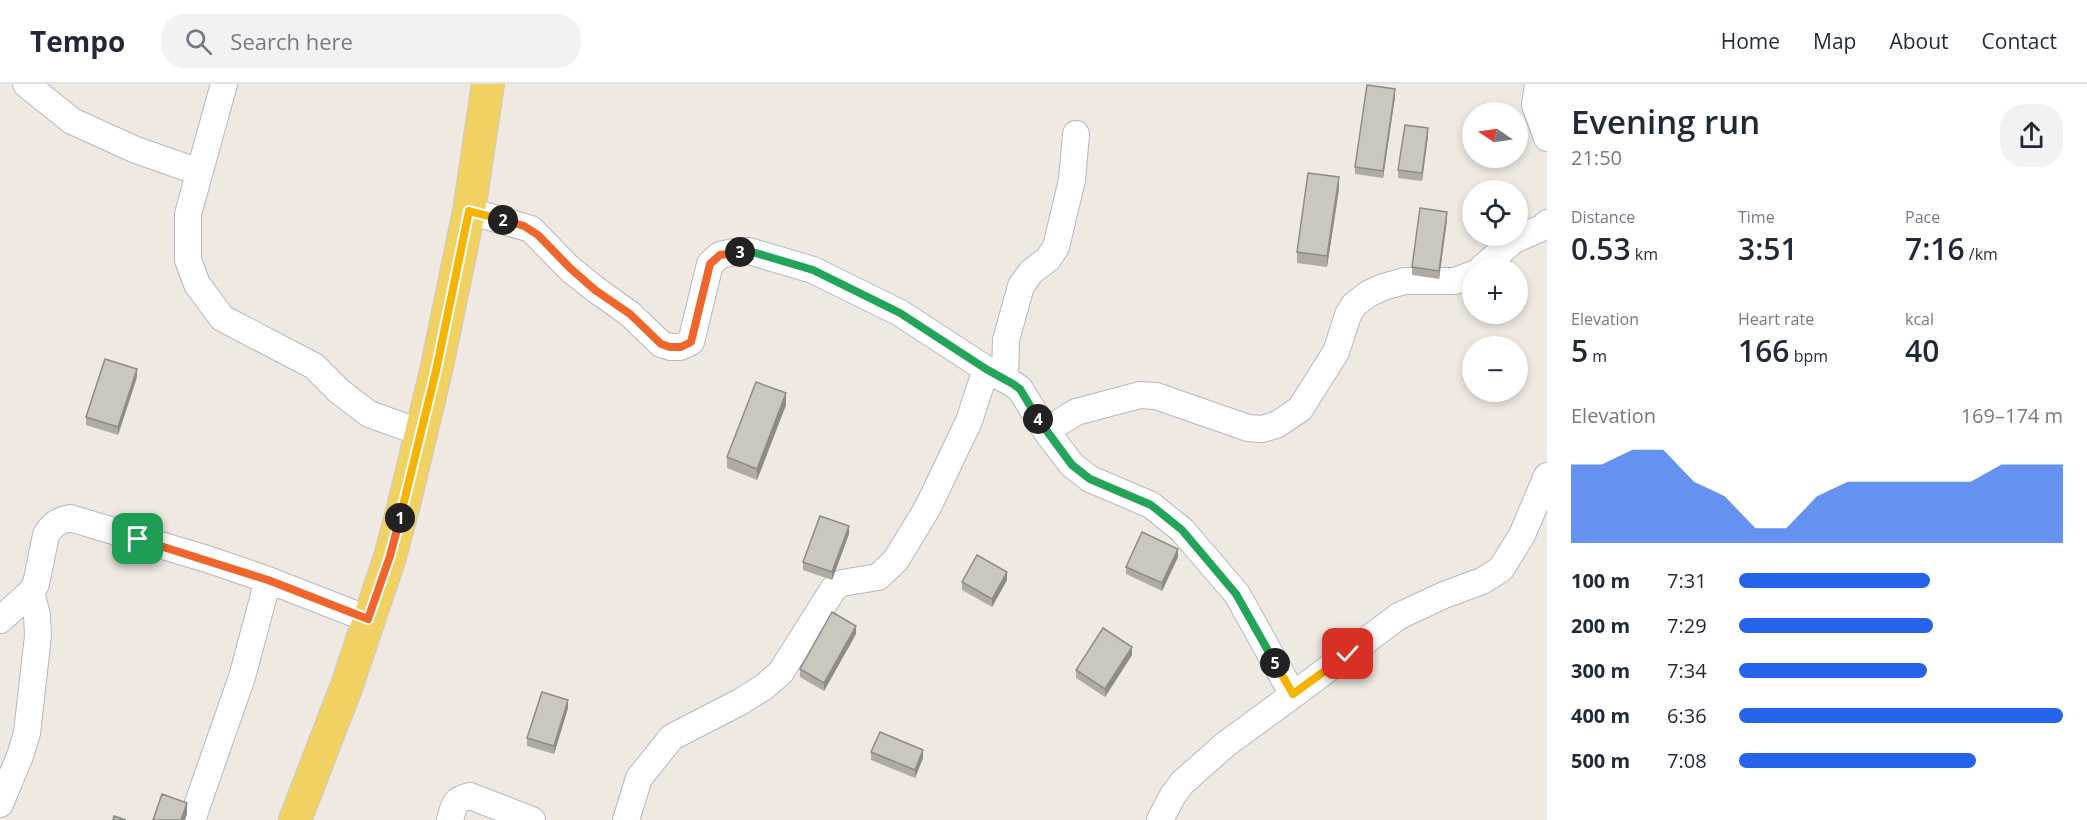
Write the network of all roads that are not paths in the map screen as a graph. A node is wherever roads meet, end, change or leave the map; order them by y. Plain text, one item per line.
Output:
1 (26, 84) edge
2 (224, 84) edge
3 (488, 84) edge
4 (1538, 84) edge
5 (1076, 134) dead end
6 (1547, 138) edge
7 (199, 172) junction
8 (469, 211) junction
9 (1547, 223) edge
10 (1493, 258) edge
11 (1462, 279) edge
12 (996, 373) junction
13 (1046, 431) junction
14 (422, 433) junction
15 (1547, 476) edge
16 (268, 580) junction
17 (31, 592) junction
18 (368, 619) junction
19 (0, 620) edge
20 (1293, 694) junction
21 (0, 804) edge
22 (192, 820) edge
23 (295, 820) edge
24 (450, 820) edge
25 (532, 820) edge
26 (626, 820) edge
27 (1160, 820) edge

1 - 7 street
2 - 7 street
3 - 8 main road
4 - 6 street
5 - 12 street
7 - 14 street
8 - 12 street
8 - 14 main road
9 - 10 street
11 - 13 street
12 - 13 street
12 - 26 street
13 - 20 street
14 - 18 main road
15 - 20 street
16 - 17 street
16 - 18 street
16 - 22 street
17 - 19 street
17 - 21 street
18 - 23 main road
20 - 27 street
24 - 25 street

